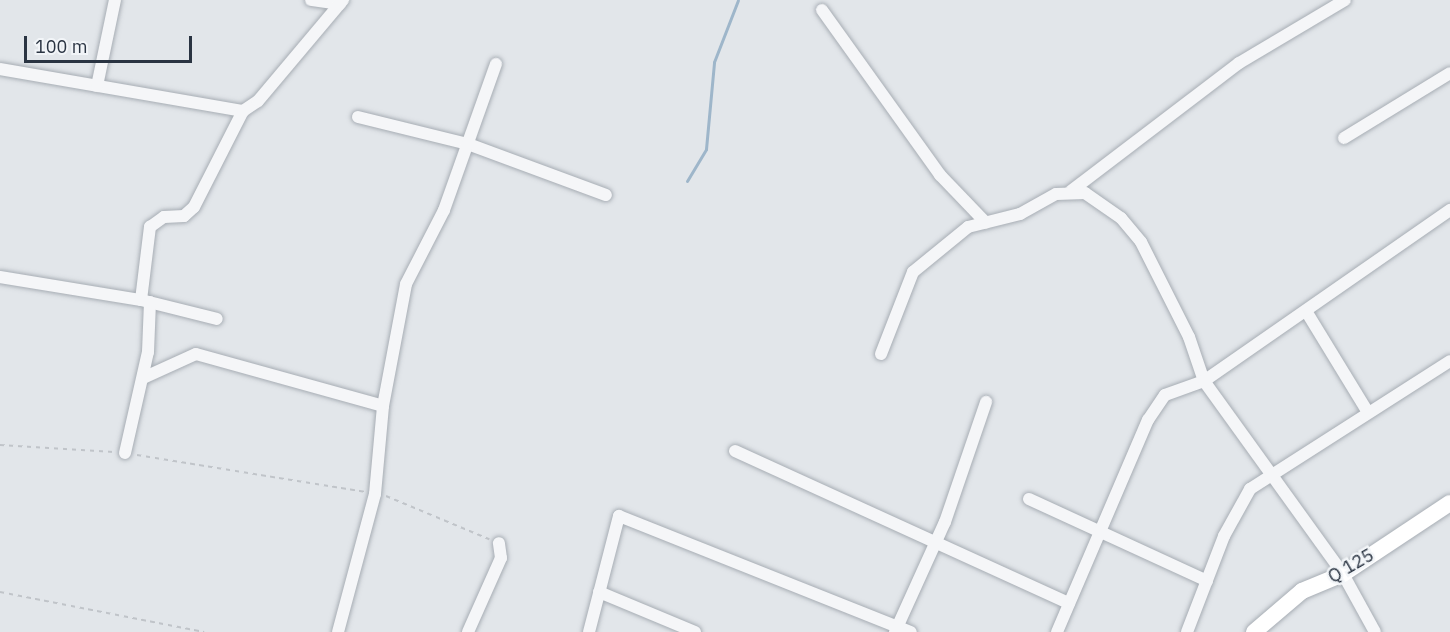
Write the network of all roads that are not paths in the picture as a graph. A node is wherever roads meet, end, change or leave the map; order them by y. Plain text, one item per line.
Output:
1 (115, 0) edge
2 (311, 0) edge
3 (1345, 0) edge
4 (341, 2) edge
5 (822, 10) dead end
6 (496, 64) dead end
7 (0, 69) edge
8 (1449, 76) edge
9 (97, 86) junction
10 (243, 111) junction
11 (358, 117) dead end
12 (1344, 138) dead end
13 (468, 144) junction
14 (1071, 191) junction
15 (606, 195) dead end
16 (1450, 210) edge
17 (986, 223) junction
18 (0, 277) edge
19 (146, 301) junction
20 (1306, 310) junction
21 (217, 320) dead end
22 (881, 354) dead end
23 (1450, 361) edge
24 (143, 378) junction
25 (1204, 381) junction
26 (986, 402) dead end
27 (382, 406) junction
28 (1367, 411) junction
29 (735, 451) dead end
30 (125, 453) road end
31 (1270, 472) junction
32 (1029, 499) dead end
33 (1450, 503) edge
34 (1100, 527) junction
35 (500, 543) road end
36 (933, 545) junction
37 (1343, 574) junction
38 (1208, 581) junction
39 (599, 592) junction
40 (1069, 603) junction
41 (895, 629) edge
42 (338, 632) edge
43 (468, 632) edge
44 (589, 632) edge
45 (695, 632) edge
46 (910, 632) edge
47 (1057, 632) edge
48 (1186, 632) edge
49 (1254, 632) edge
50 (1375, 632) edge

1 - 9 street
2 - 4 street
3 - 14 street
4 - 10 street
5 - 17 street
6 - 13 street
7 - 9 street
8 - 12 street
9 - 10 street
10 - 19 street
11 - 13 street
13 - 15 street
13 - 27 street
14 - 17 street
14 - 25 street
16 - 20 street
17 - 22 street
18 - 19 street
19 - 21 street
19 - 24 street
20 - 25 street
20 - 28 street
23 - 28 street
24 - 27 street
24 - 30 street
25 - 31 street
25 - 34 street
26 - 36 street
27 - 42 street
28 - 31 street
29 - 36 street
31 - 37 street
31 - 38 street
32 - 34 street
33 - 37 street, Q 125
34 - 38 street
34 - 40 street
35 - 43 street
36 - 40 street
36 - 41 street
37 - 49 street, Q 125
37 - 50 street
38 - 48 street
39 - 41 street
39 - 44 street
39 - 45 street
40 - 47 street
41 - 46 street

